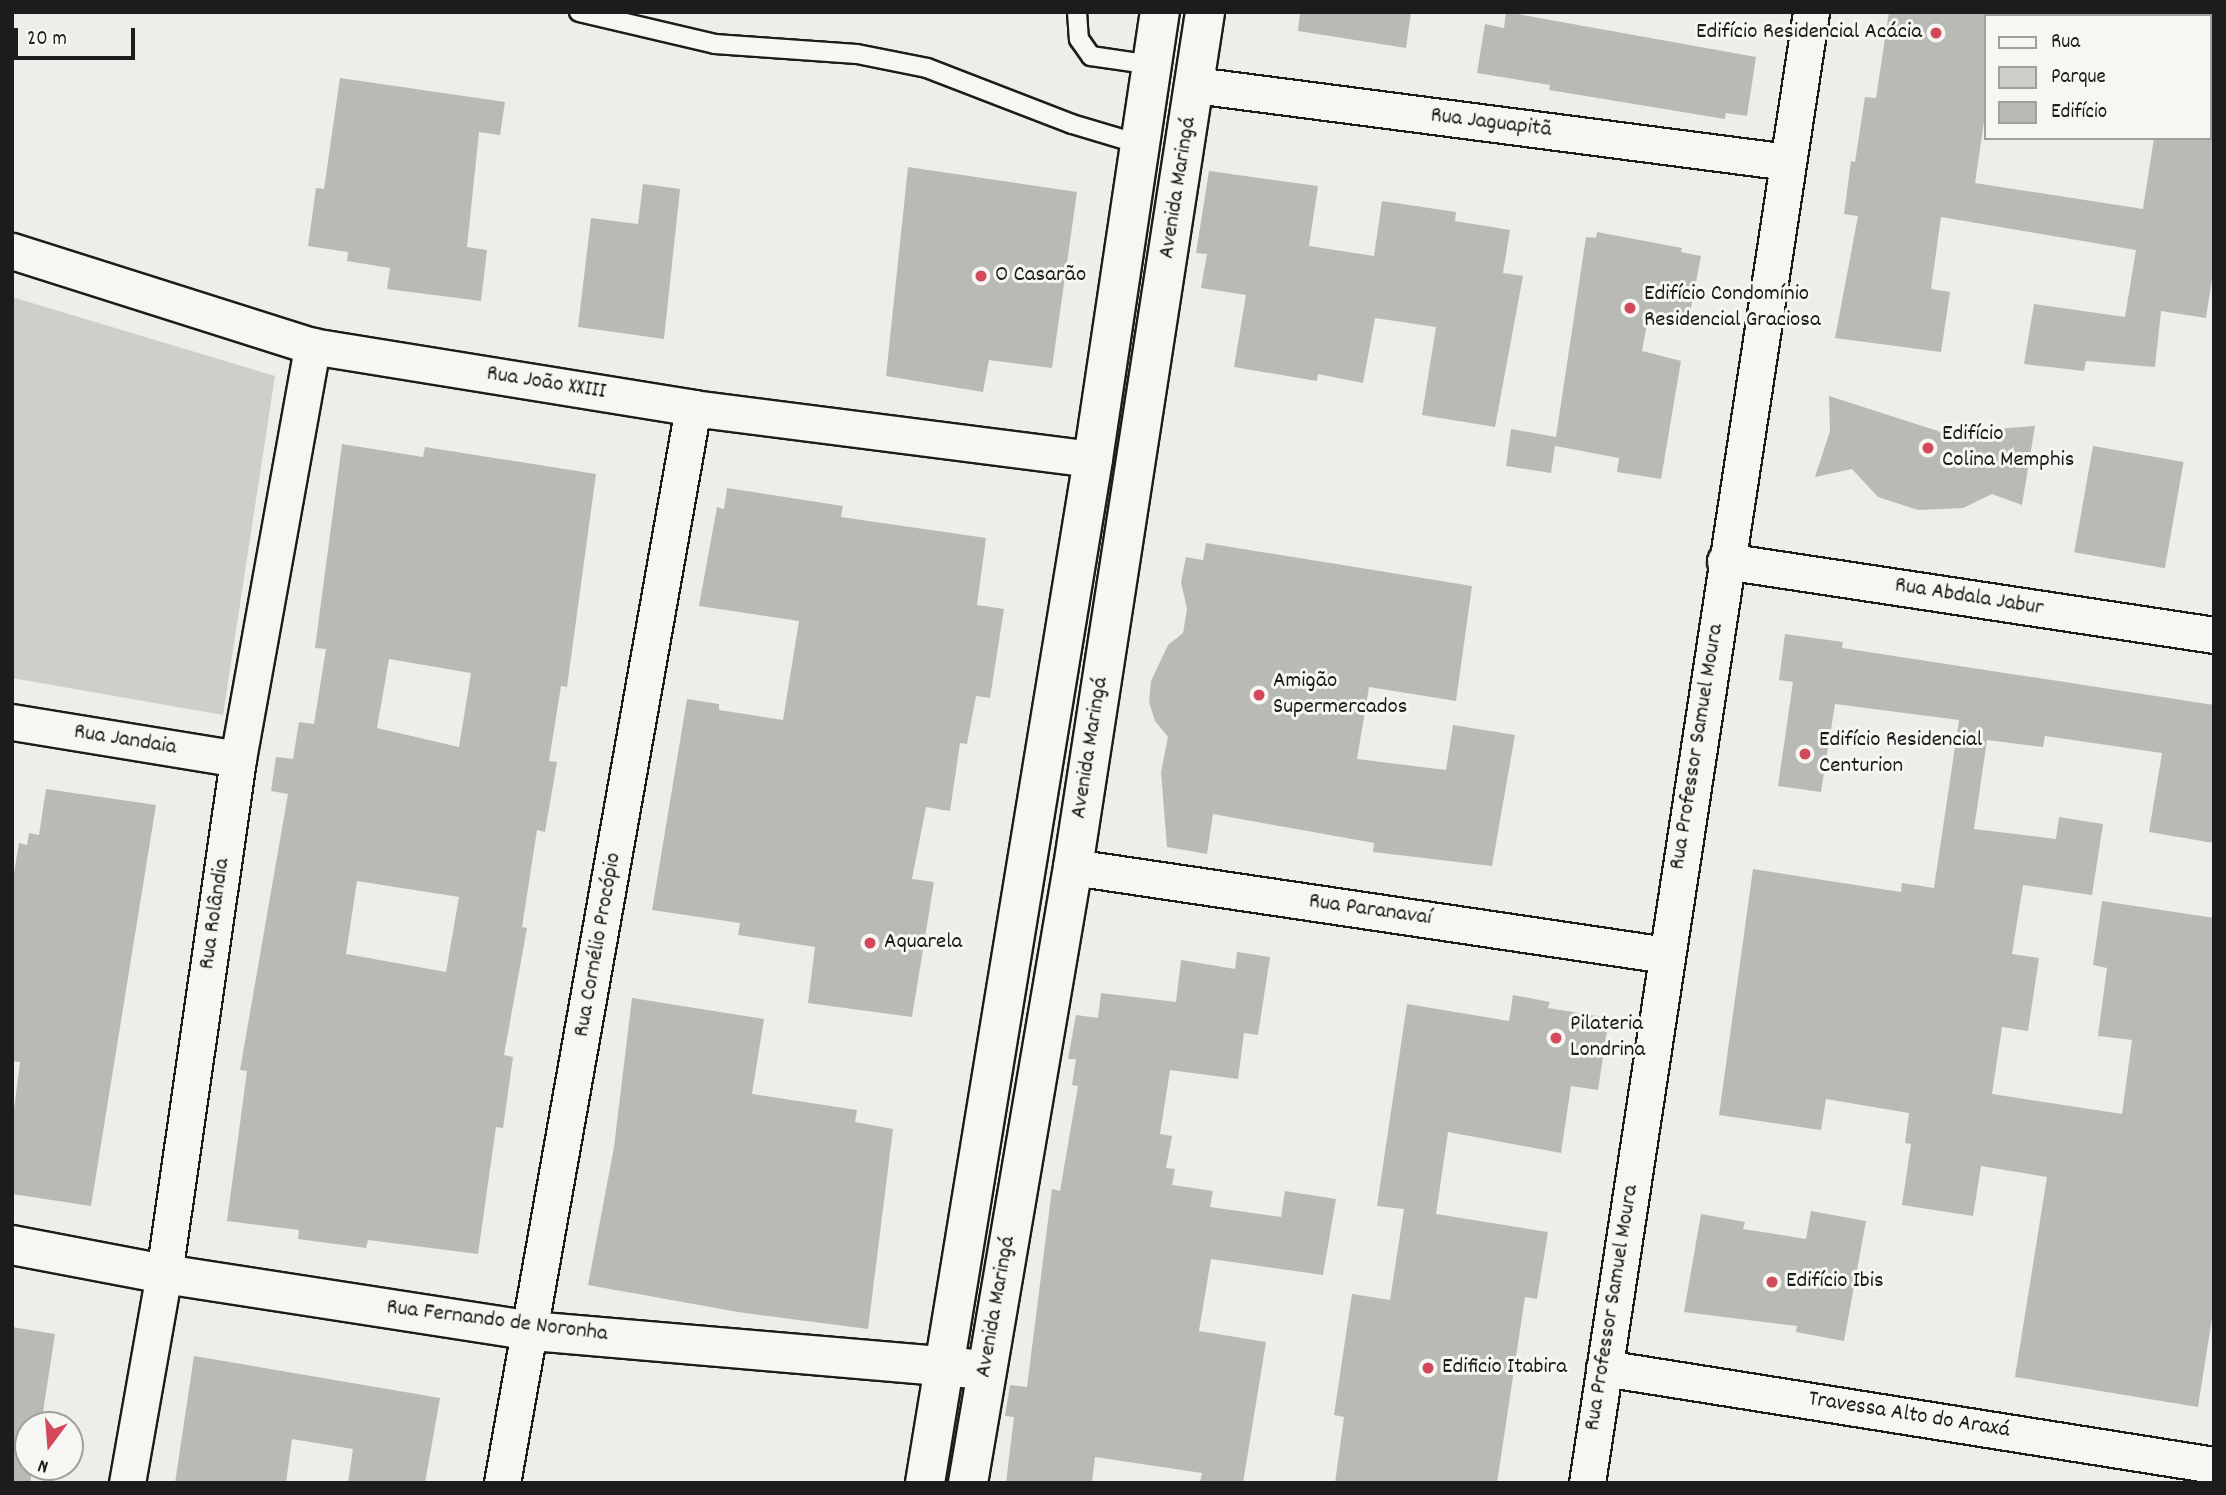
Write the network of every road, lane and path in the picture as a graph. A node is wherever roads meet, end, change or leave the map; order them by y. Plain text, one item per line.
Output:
1 (579, 12) edge
2 (1077, 12) edge
3 (1160, 12) edge
4 (1205, 12) edge
5 (1811, 12) edge
6 (1153, 65) junction
7 (1195, 85) junction
8 (1142, 145) junction
9 (1788, 162) junction
10 (12, 250) edge
11 (312, 346) junction
12 (693, 408) junction
13 (1093, 459) junction
14 (1725, 561) junction
15 (2214, 635) edge
16 (12, 722) edge
17 (238, 759) junction
18 (1073, 867) junction
19 (1666, 955) junction
20 (12, 1245) edge
21 (164, 1274) junction
22 (532, 1331) junction
23 (943, 1367) junction
24 (1604, 1368) junction
25 (986, 1370) junction
26 (2214, 1465) edge
27 (127, 1483) edge
28 (502, 1483) edge
29 (925, 1483) edge
30 (968, 1483) edge
31 (1587, 1483) edge

1 - 8 lane
2 - 6 lane
3 - 6 main road, Avenida Maringá
4 - 7 main road, Avenida Maringá
5 - 9 street, Rua Professor Samuel Moura
6 - 8 main road, Avenida Maringá
7 - 9 street, Rua Jaguapitã
7 - 18 main road, Avenida Maringá
8 - 13 main road, Avenida Maringá
9 - 14 street, Rua Professor Samuel Moura
10 - 11 street, Rua João XXIII
11 - 12 street, Rua João XXIII
11 - 17 street, Rua Rolândia
12 - 13 street, Rua João XXIII
12 - 22 street, Rua Cornélio Procópio
13 - 23 main road, Avenida Maringá
14 - 15 street, Rua Abdala Jabur
14 - 19 street, Rua Professor Samuel Moura
16 - 17 street, Rua Jandaia
17 - 21 street, Rua Rolândia
18 - 19 street, Rua Paranavaí
18 - 25 main road, Avenida Maringá
19 - 24 street, Rua Professor Samuel Moura
20 - 21 main road, Rua Fernando de Noronha
21 - 22 main road, Rua Fernando de Noronha
21 - 27 street, Rua Rolândia
22 - 23 main road, Rua Fernando de Noronha
22 - 28 street, Rua Cornélio Procópio
23 - 25 main road, Rua Fernando de Noronha
23 - 29 main road, Avenida Maringá
24 - 26 street, Travessa Alto do Araxá
24 - 31 street, Rua Professor Samuel Moura
25 - 30 main road, Avenida Maringá

